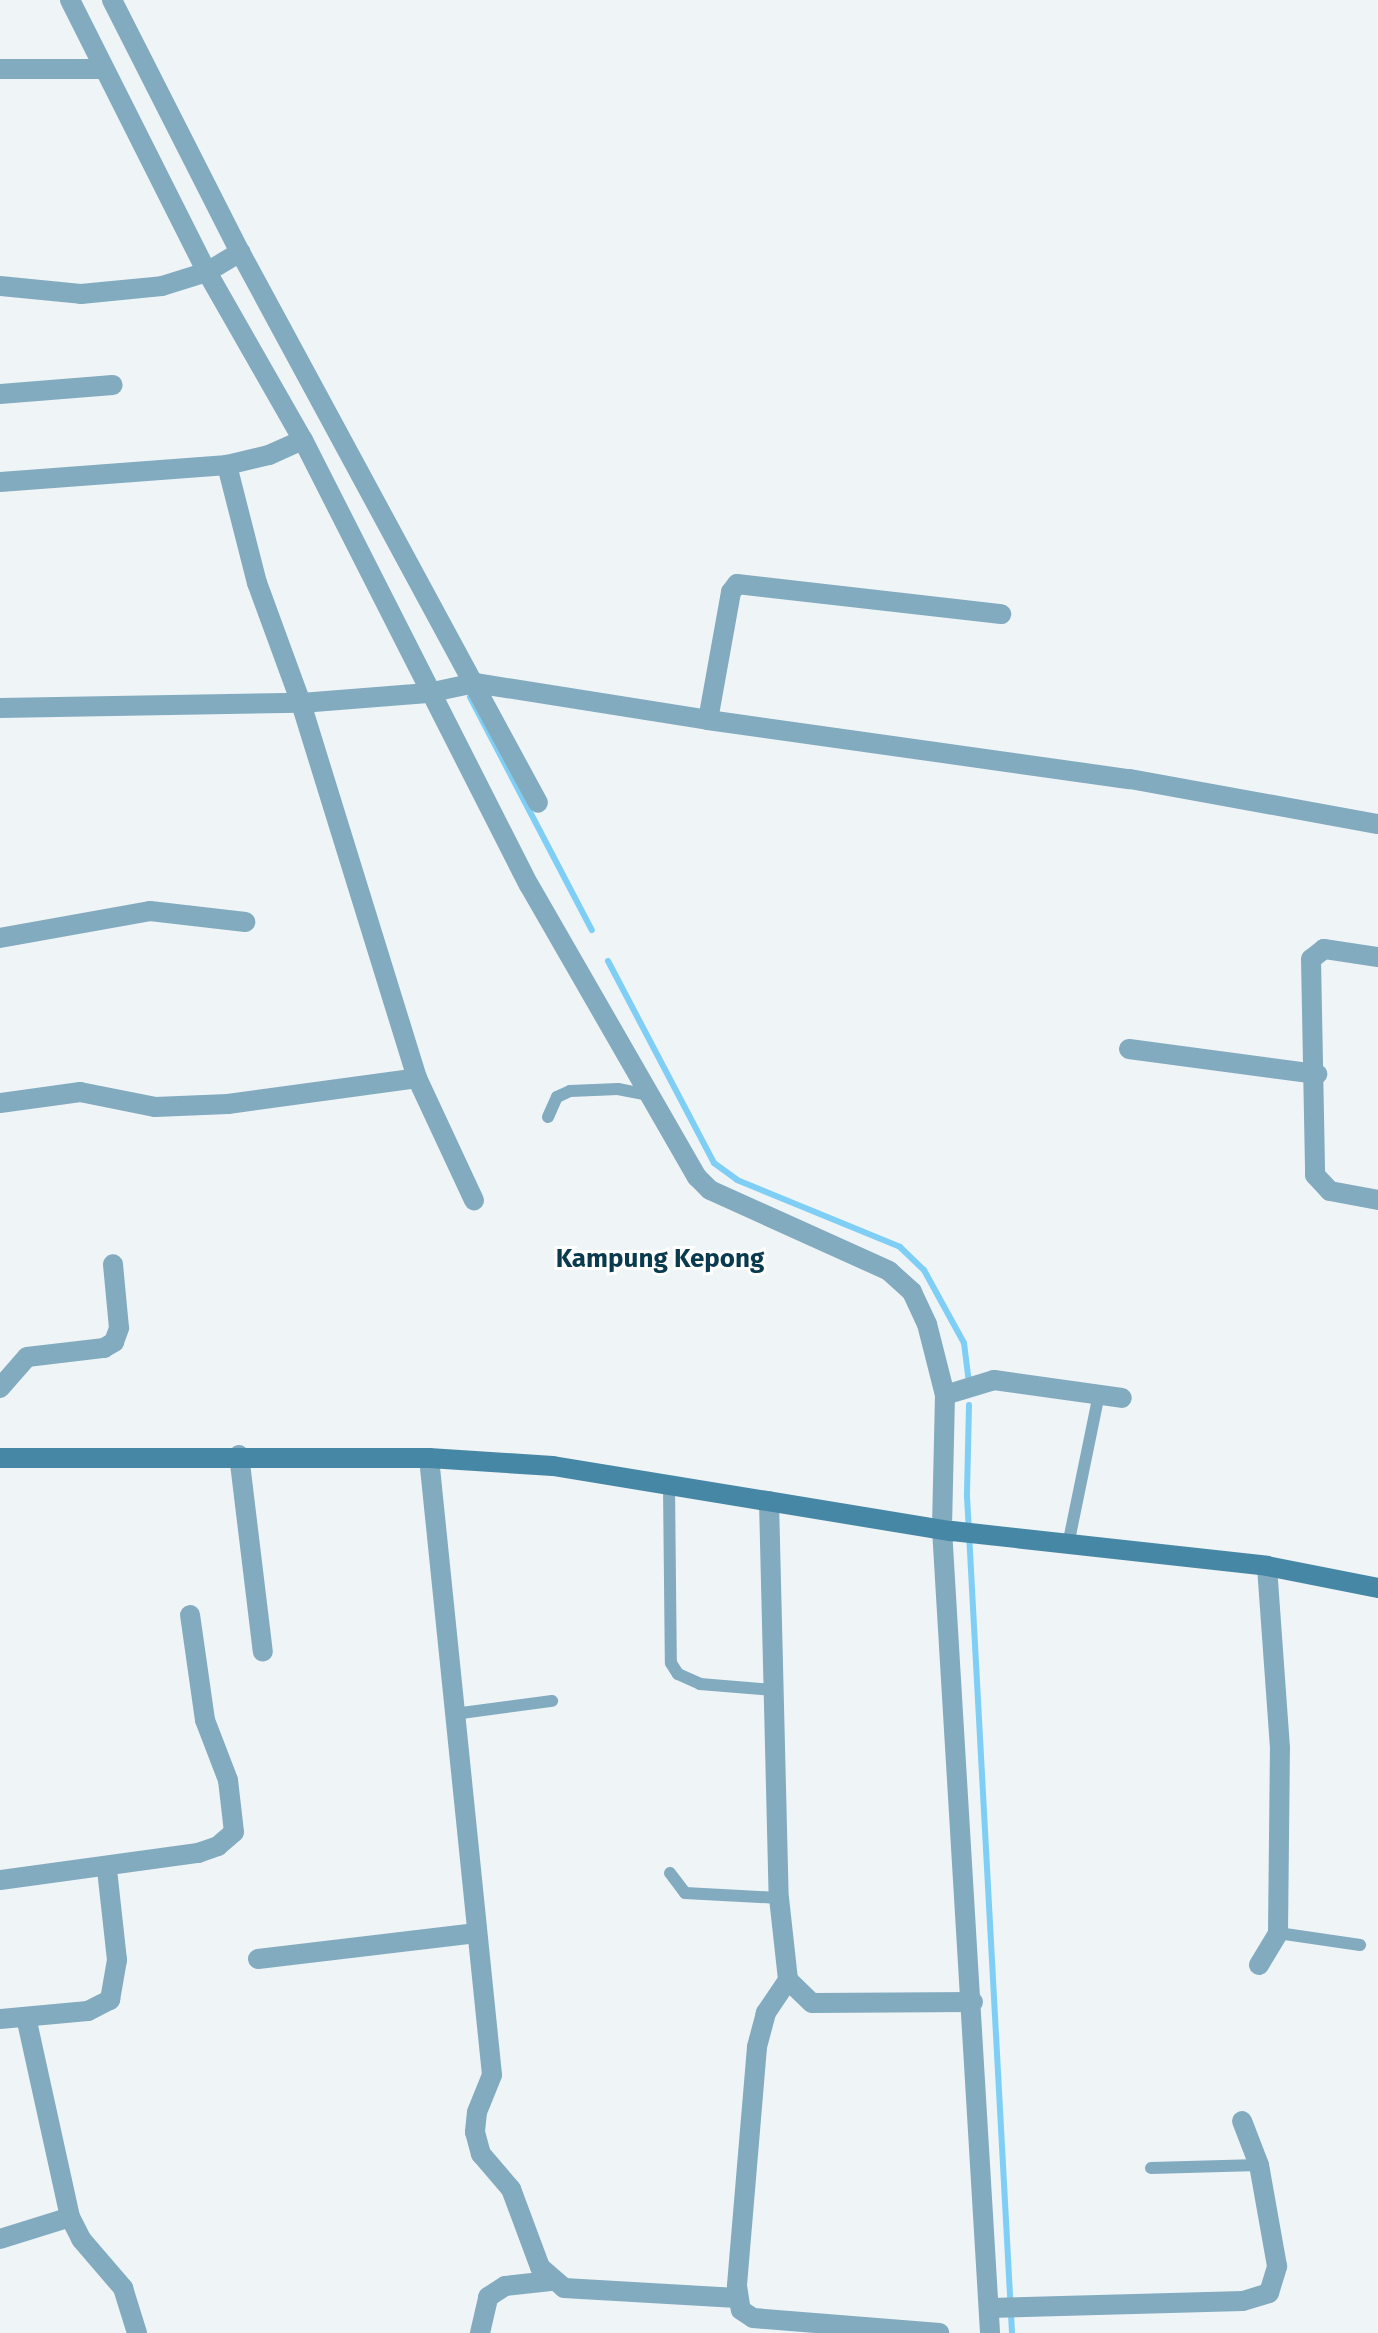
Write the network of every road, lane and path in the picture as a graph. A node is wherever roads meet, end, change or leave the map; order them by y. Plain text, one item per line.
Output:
1 (70, 0) edge
2 (112, 0) edge
3 (0, 69) edge
4 (103, 69) junction
5 (238, 253) junction
6 (209, 271) junction
7 (0, 286) edge
8 (113, 385) dead end
9 (0, 394) edge
10 (303, 440) junction
11 (227, 465) junction
12 (0, 482) edge
13 (1001, 614) dead end
14 (471, 683) junction
15 (431, 692) junction
16 (301, 703) junction
17 (0, 708) edge
18 (708, 720) junction
19 (538, 803) dead end
20 (1378, 824) edge
21 (245, 922) dead end
22 (0, 938) edge
23 (1378, 957) edge
24 (1129, 1049) dead end
25 (1317, 1074) junction
26 (417, 1078) junction
27 (650, 1095) junction
28 (0, 1103) edge
29 (548, 1117) dead end
30 (474, 1200) dead end
31 (1378, 1200) edge
32 (113, 1264) dead end
33 (0, 1388) edge
34 (1099, 1394) junction
35 (945, 1395) junction
36 (1122, 1398) dead end
37 (239, 1455) junction
38 (0, 1458) edge
39 (429, 1458) junction
40 (669, 1486) junction
41 (769, 1501) junction
42 (947, 1530) junction
43 (1068, 1545) junction
44 (1267, 1566) junction
45 (1378, 1588) edge
46 (190, 1615) dead end
47 (263, 1652) dead end
48 (773, 1690) junction
49 (552, 1701) dead end
50 (454, 1714) junction
51 (107, 1869) junction
52 (670, 1873) dead end
53 (0, 1880) edge
54 (779, 1898) junction
55 (476, 1933) junction
56 (1278, 1933) junction
57 (1360, 1945) dead end
58 (258, 1959) dead end
59 (1259, 1965) dead end
60 (788, 1980) junction
61 (973, 2002) junction
62 (26, 2017) junction
63 (0, 2019) edge
64 (1242, 2121) dead end
65 (1259, 2165) junction
66 (1151, 2168) dead end
67 (70, 2217) junction
68 (0, 2239) edge
69 (551, 2281) junction
70 (737, 2298) junction
71 (994, 2308) junction
72 (137, 2333) edge
73 (480, 2333) edge
74 (939, 2333) edge
75 (990, 2333) edge

1 - 4 street
2 - 5 street
3 - 4 street
4 - 6 street
5 - 6 street
5 - 14 street
6 - 7 street
6 - 10 street
8 - 9 street
10 - 11 street
10 - 15 street
11 - 12 street
11 - 16 street
13 - 18 street
14 - 15 street
14 - 18 street
14 - 19 street
15 - 16 street
15 - 27 street
16 - 17 street
16 - 26 street
18 - 20 street
21 - 22 street
23 - 25 street
24 - 25 street
25 - 31 street
26 - 28 street
26 - 30 street
27 - 29 lane
27 - 35 street
32 - 33 street
34 - 35 street
34 - 36 street
34 - 43 lane
35 - 42 street
37 - 38 main road
37 - 39 main road
37 - 47 street
39 - 40 main road
39 - 50 street
40 - 41 main road
40 - 48 lane
41 - 42 main road
41 - 48 street
42 - 43 main road
42 - 61 street
43 - 44 main road
44 - 45 main road
44 - 56 street
46 - 51 street
48 - 54 street
49 - 50 lane
50 - 55 street
51 - 53 street
51 - 62 street
52 - 54 lane
54 - 60 street
55 - 58 street
55 - 69 street
56 - 57 lane
56 - 59 street
60 - 61 street
60 - 70 street
61 - 71 street
62 - 63 street
62 - 67 street
64 - 65 street
65 - 66 lane
65 - 71 street
67 - 68 street
67 - 72 street
69 - 70 street
69 - 73 street
70 - 74 street
71 - 75 street

